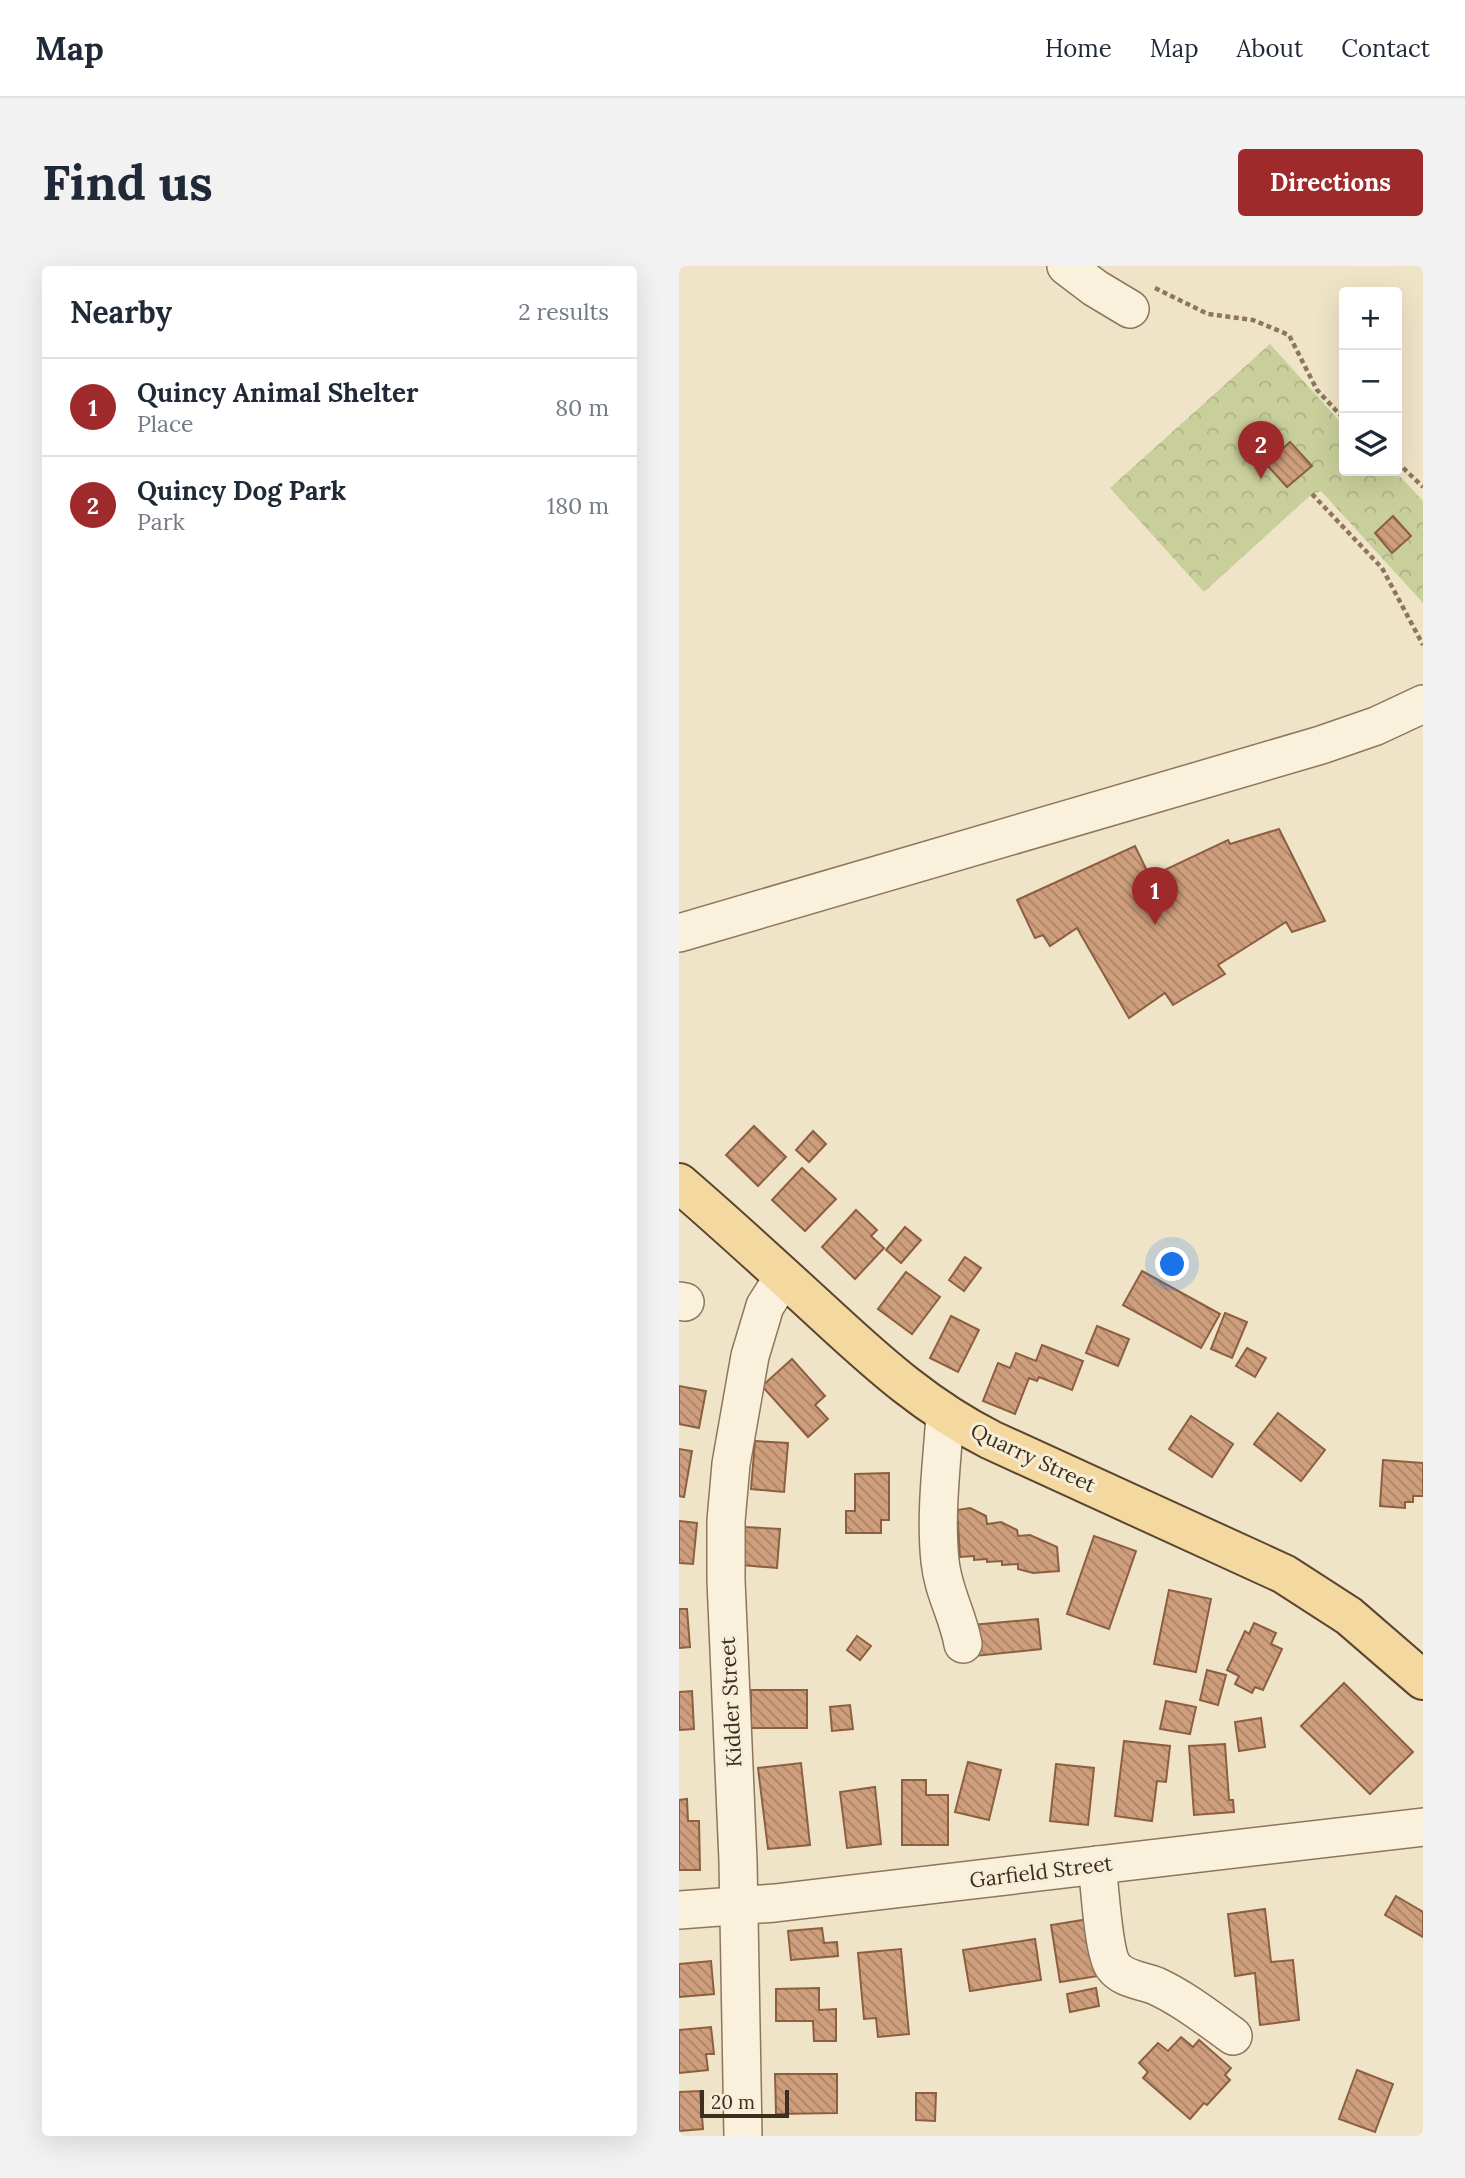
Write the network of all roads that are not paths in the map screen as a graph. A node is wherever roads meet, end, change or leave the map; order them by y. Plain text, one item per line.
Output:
1 (1066, 266) edge
2 (1138, 297) road end
3 (1423, 704) edge
4 (679, 933) edge
5 (679, 1183) edge
6 (785, 1279) junction
7 (945, 1415) junction
8 (963, 1644) dead end
9 (1423, 1680) edge
10 (1416, 1829) edge
11 (1097, 1865) junction
12 (740, 1906) junction
13 (679, 1910) edge
14 (1233, 2036) dead end
15 (743, 2136) edge

1 - 2 street
3 - 4 street
5 - 6 main road, Quarry Street
6 - 7 main road, Quarry Street
6 - 12 street, Kidder Street
7 - 8 street
7 - 9 main road, Quarry Street
10 - 11 street, Garfield Street
11 - 12 street, Garfield Street
11 - 14 street
12 - 13 street, Garfield Street
12 - 15 street, Kidder Street

